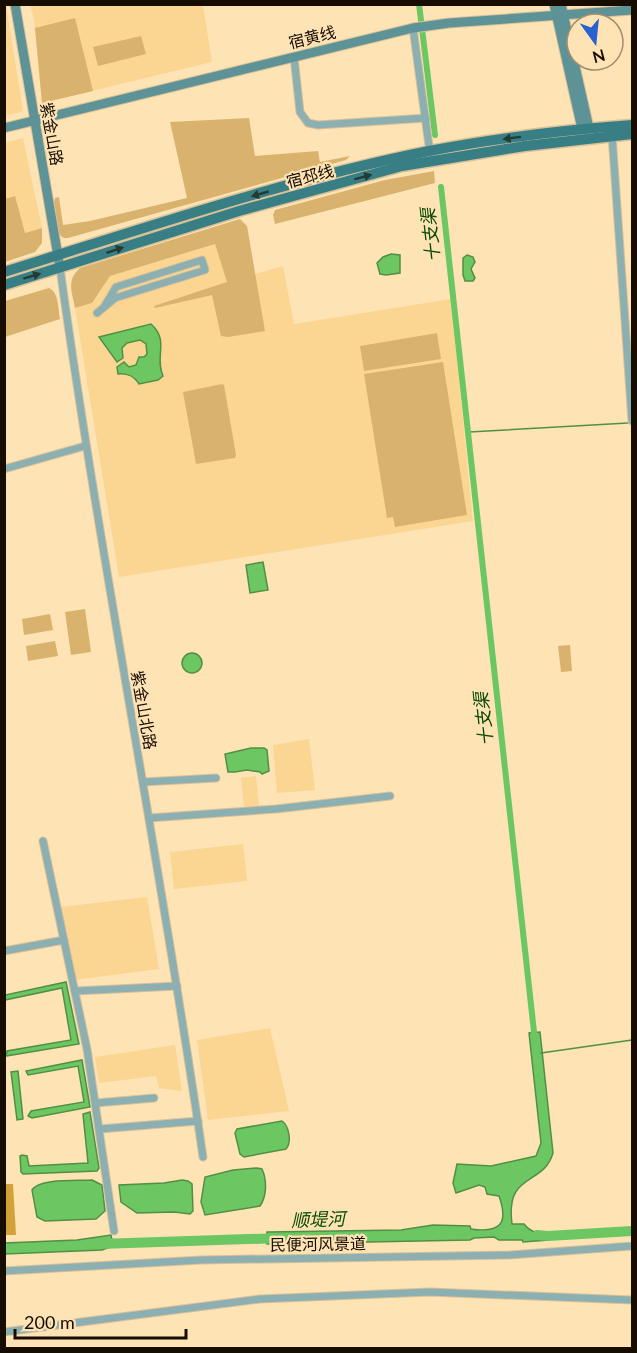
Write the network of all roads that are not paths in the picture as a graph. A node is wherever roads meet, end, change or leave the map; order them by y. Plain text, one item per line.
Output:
1 (15, 4) edge
2 (554, 4) edge
3 (561, 4) edge
4 (633, 10) edge
5 (560, 16) junction
6 (414, 28) junction
7 (294, 57) junction
8 (426, 118) junction
9 (34, 120) junction
10 (633, 125) edge
11 (4, 128) edge
12 (586, 129) junction
13 (633, 134) edge
14 (612, 135) junction
15 (430, 156) junction
16 (57, 256) junction
17 (60, 268) junction
18 (4, 272) edge
19 (4, 285) edge
20 (104, 308) junction
21 (97, 313) dead end
22 (632, 421) edge
23 (85, 446) junction
24 (4, 470) edge
25 (216, 778) dead end
26 (143, 782) junction
27 (390, 796) dead end
28 (149, 818) junction
29 (43, 841) dead end
30 (64, 940) junction
31 (4, 951) edge
32 (177, 986) junction
33 (75, 991) junction
34 (154, 1098) dead end
35 (96, 1104) junction
36 (198, 1121) junction
37 (99, 1129) junction
38 (203, 1156) dead end
39 (114, 1231) dead end
40 (633, 1246) edge
41 (4, 1271) edge
42 (633, 1300) edge
43 (4, 1332) edge

1 - 9 main road, 紫金山路
2 - 5 main road
3 - 5 main road
4 - 5 main road, 宿黄线
5 - 6 main road, 宿黄线
5 - 12 main road
6 - 7 main road, 宿黄线
6 - 8 street
7 - 8 street
7 - 9 main road, 宿黄线
8 - 15 street
9 - 11 main road, 宿黄线
9 - 16 main road, 紫金山路
10 - 12 main road, 宿邳线
12 -> 15 main road, 宿邳线
13 - 14 main road, 宿邳线
14 - 15 main road, 宿邳线
14 - 22 street
15 -> 16 main road, 宿邳线
17 -> 15 main road, 宿邳线
16 - 17 main road, 紫金山路
16 - 18 main road, 宿邳线
19 -> 17 main road, 宿邳线
17 - 23 street, 紫金山北路
20 - 20 street
20 - 21 street
23 - 24 street
23 - 26 street, 紫金山北路
25 - 26 street
26 - 28 street, 紫金山北路
27 - 28 street
28 - 32 street, 紫金山北路
29 - 30 street
30 - 31 street
30 - 33 street
32 - 33 street
32 - 36 street, 紫金山北路
33 - 35 street
34 - 35 street
35 - 37 street
36 - 37 street
36 - 38 street, 紫金山北路
37 - 39 street
40 - 41 street, 民便河风景道
42 - 43 street

